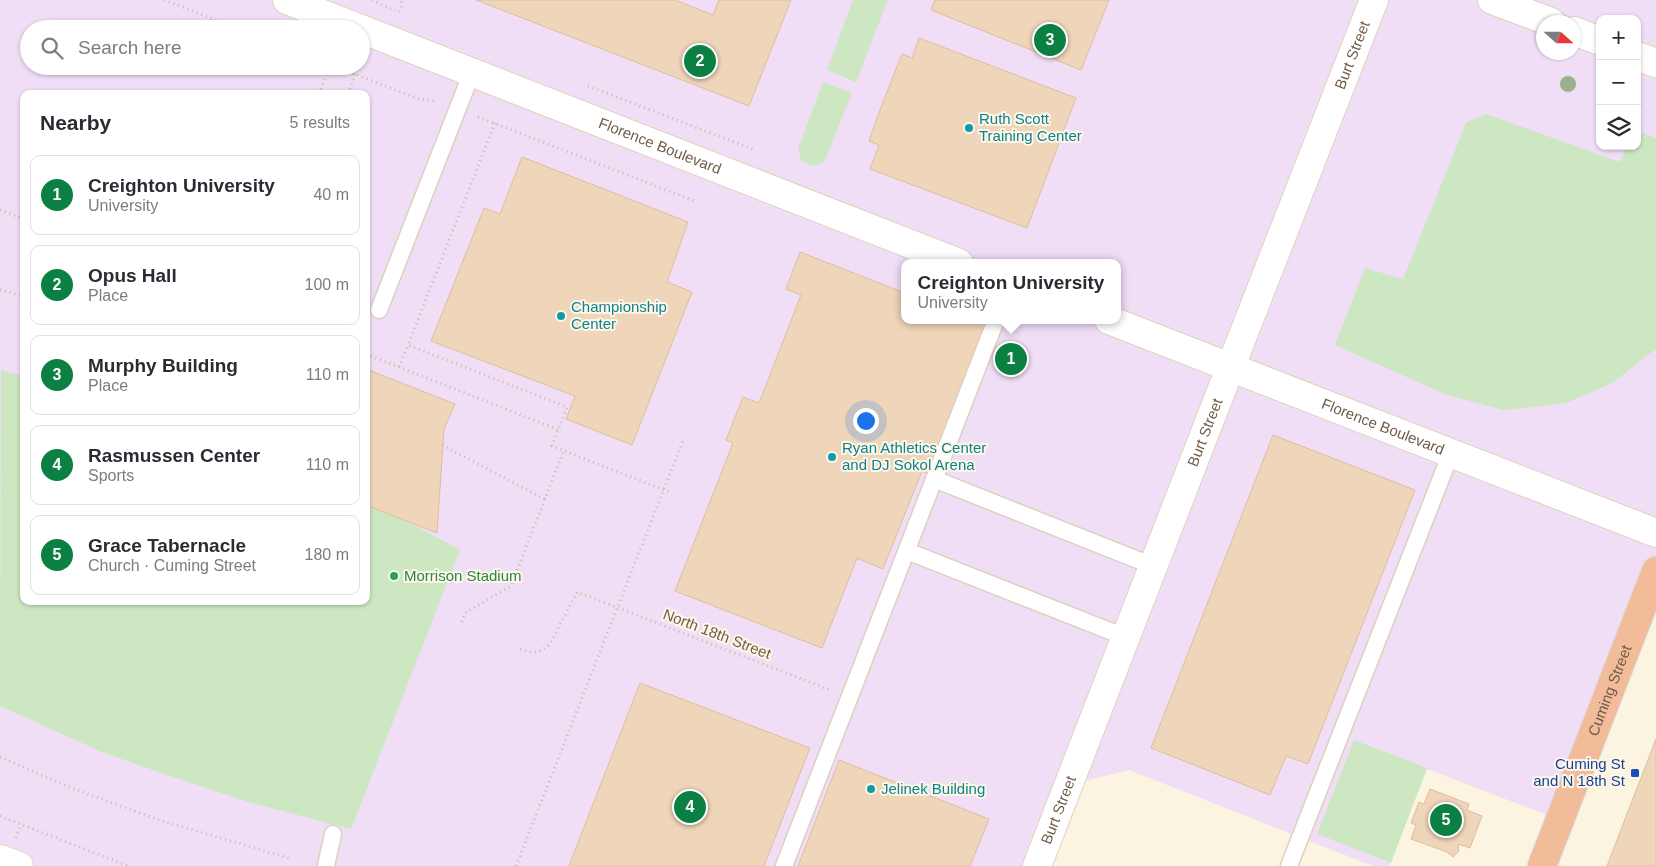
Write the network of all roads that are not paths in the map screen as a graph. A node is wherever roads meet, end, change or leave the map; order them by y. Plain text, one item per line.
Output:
1 (287, 0) edge
2 (1374, 0) edge
3 (1492, 0) edge
4 (1536, 16) edge
5 (338, 20) edge
6 (370, 32) edge
7 (1581, 34) edge
8 (1596, 39) edge
9 (1641, 57) edge
10 (1656, 63) edge
11 (472, 72) junction
12 (949, 259) edge
13 (378, 310) dead end
14 (994, 324) edge
15 (1119, 324) edge
16 (1230, 367) junction
17 (1451, 453) junction
18 (934, 479) junction
19 (1656, 533) edge
20 (907, 551) junction
21 (1153, 566) junction
22 (1656, 571) edge
23 (1125, 637) junction
24 (333, 834) dead end
25 (8, 848) edge
26 (19, 866) edge
27 (326, 866) edge
28 (784, 866) edge
29 (1037, 866) edge
30 (1289, 866) edge
31 (1542, 866) edge

1 - 5 main road, Florence Boulevard
2 - 16 main road, Burt Street
3 - 4 main road
6 - 11 main road, Florence Boulevard
7 - 8 main road
9 - 10 main road
11 - 12 main road, Florence Boulevard
11 - 13 lane
14 - 18 lane
15 - 16 main road, Florence Boulevard
16 - 17 main road, Florence Boulevard
16 - 21 main road, Burt Street
17 - 19 main road, Florence Boulevard
17 - 30 lane
18 - 20 lane
18 - 21 lane
20 - 23 lane
20 - 28 lane
21 - 23 main road, Burt Street
22 - 31 highway, Cuming Street
23 - 29 main road, Burt Street
24 - 27 lane
25 - 26 main road

